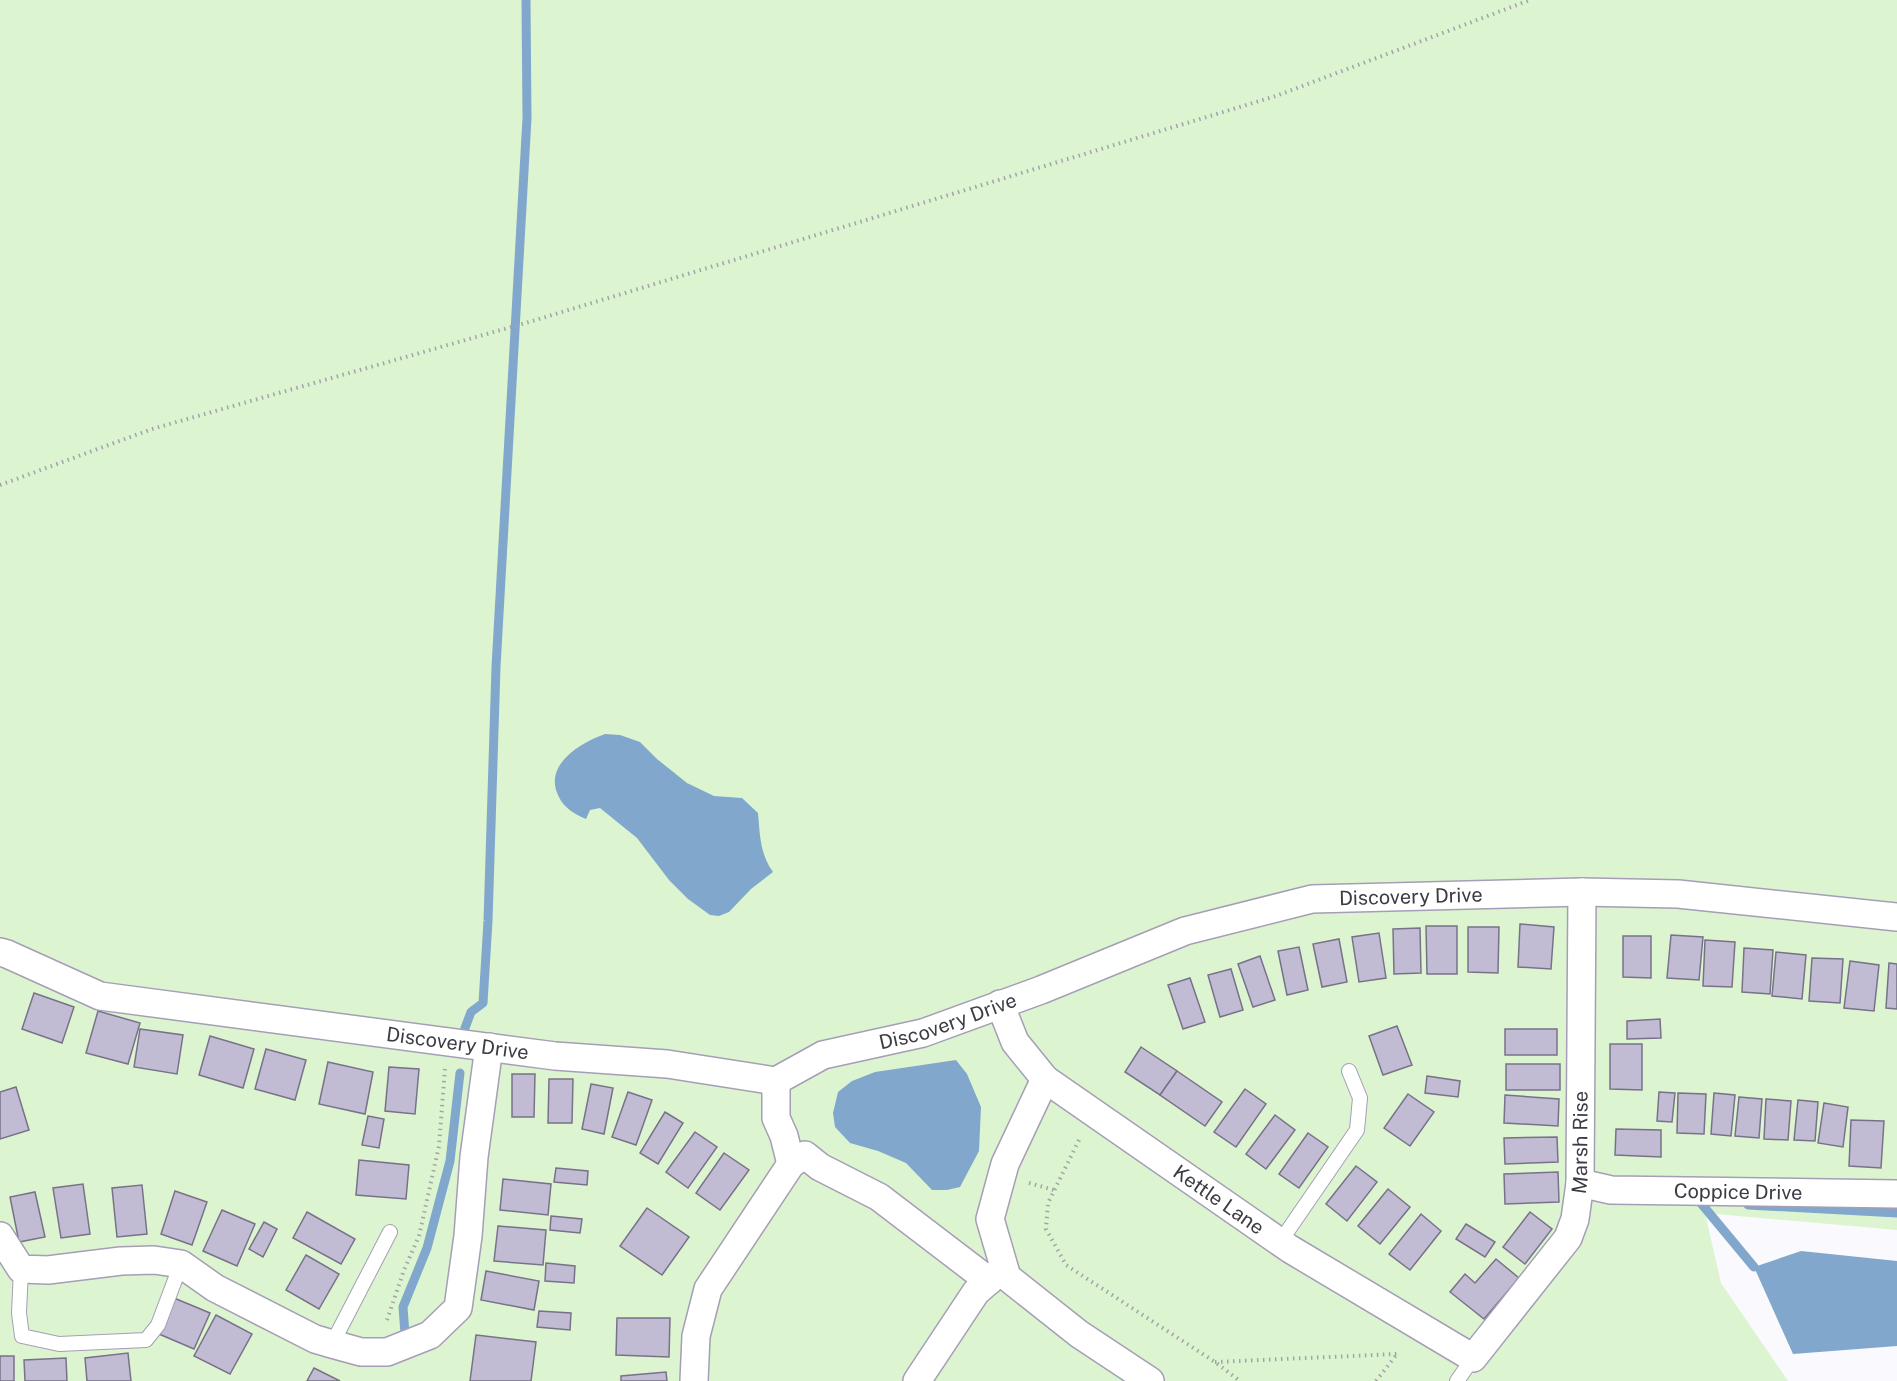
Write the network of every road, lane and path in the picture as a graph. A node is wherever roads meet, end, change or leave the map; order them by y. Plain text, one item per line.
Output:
1 (1530, 0) edge
2 (0, 485) edge
3 (1582, 892) junction
4 (1897, 917) edge
5 (0, 952) edge
6 (1000, 1004) junction
7 (445, 1042) junction
8 (489, 1047) junction
9 (1349, 1071) dead end
10 (1045, 1079) junction
11 (776, 1081) junction
12 (1093, 1113) junction
13 (791, 1164) junction
14 (1580, 1184) junction
15 (1897, 1194) edge
16 (390, 1232) dead end
17 (0, 1236) edge
18 (1280, 1242) junction
19 (181, 1264) junction
20 (21, 1269) junction
21 (997, 1274) junction
22 (1421, 1327) junction
23 (332, 1344) junction
24 (387, 1352) junction
25 (1397, 1354) junction
26 (1473, 1358) junction
27 (1215, 1362) junction
28 (694, 1381) edge
29 (917, 1381) edge
30 (1150, 1381) edge
31 (1240, 1381) edge
32 (1376, 1381) edge
33 (1458, 1381) edge

1 - 2 path
3 - 4 street, Discovery Drive
3 - 6 street, Discovery Drive
3 - 14 street, Marsh Rise
5 - 7 street, Discovery Drive
6 - 10 street, Kettle Lane
6 - 11 street, Discovery Drive
7 - 8 street, Discovery Drive
7 - 24 path
8 - 11 street, Discovery Drive
8 - 24 street
9 - 18 lane
10 - 12 street, Kettle Lane
10 - 21 street
11 - 13 street
12 - 18 street, Kettle Lane
12 - 27 path
13 - 21 street
13 - 28 street
14 - 15 street, Coppice Drive
14 - 26 street, Marsh Rise
16 - 23 lane
17 - 20 street
18 - 22 street, Kettle Lane
19 - 20 street
19 - 20 lane
19 - 23 street
21 - 29 street
21 - 30 street
22 - 25 path
22 - 26 street, Kettle Lane
23 - 24 street
25 - 27 path
25 - 32 path
26 - 33 lane
27 - 31 path

